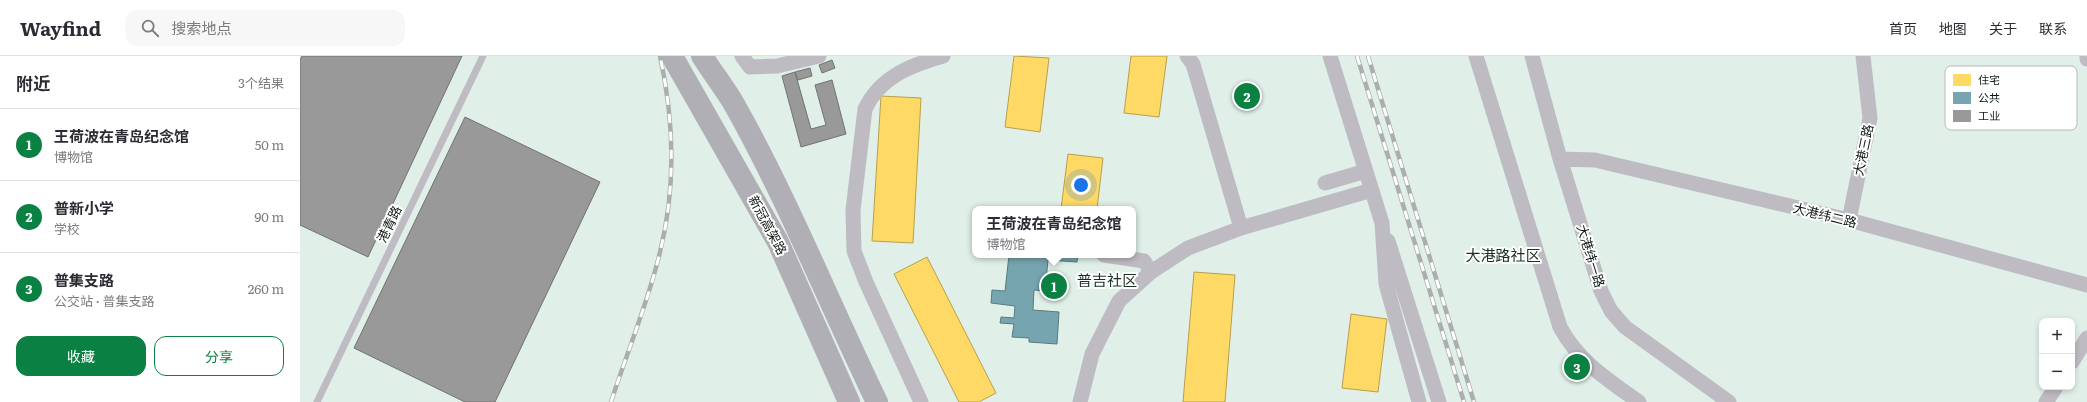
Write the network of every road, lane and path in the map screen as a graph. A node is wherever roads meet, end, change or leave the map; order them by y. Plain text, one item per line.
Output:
1 (483, 56) edge
2 (672, 56) edge
3 (702, 56) edge
4 (742, 56) edge
5 (819, 56) edge
6 (943, 56) edge
7 (1187, 56) edge
8 (1330, 56) edge
9 (1476, 56) edge
10 (1532, 56) edge
11 (1863, 56) edge
12 (1560, 158) junction
13 (1366, 171) junction
14 (1325, 183) dead end
15 (1372, 190) junction
16 (1849, 220) junction
17 (1382, 223) junction
18 (1241, 228) junction
19 (1124, 258) edge
20 (1151, 272) junction
21 (2087, 285) edge
22 (2087, 338) edge
23 (2075, 357) edge
24 (2054, 390) edge
25 (317, 402) edge
26 (849, 402) edge
27 (877, 402) edge
28 (921, 402) edge
29 (1080, 402) edge
30 (1419, 402) edge
31 (1439, 402) edge
32 (1639, 402) edge
33 (1729, 402) edge
34 (2046, 402) edge

1 - 25 lane, 港青路
2 - 26 highway, 新冠高架路
3 - 27 highway, 新冠高架路
4 - 5 street
6 - 28 street
7 - 18 street
8 - 13 street
9 - 32 street
10 - 12 street, 大港纬一路
11 - 16 street, 大港三路
12 - 16 street, 大港纬二路
12 - 33 street, 大港纬一路
13 - 14 street
13 - 15 street
15 - 17 street
15 - 18 street
16 - 21 street, 大港纬二路
17 - 30 street
17 - 31 street
18 - 20 street
19 - 20 street
20 - 29 street
22 - 23 street
24 - 34 street

